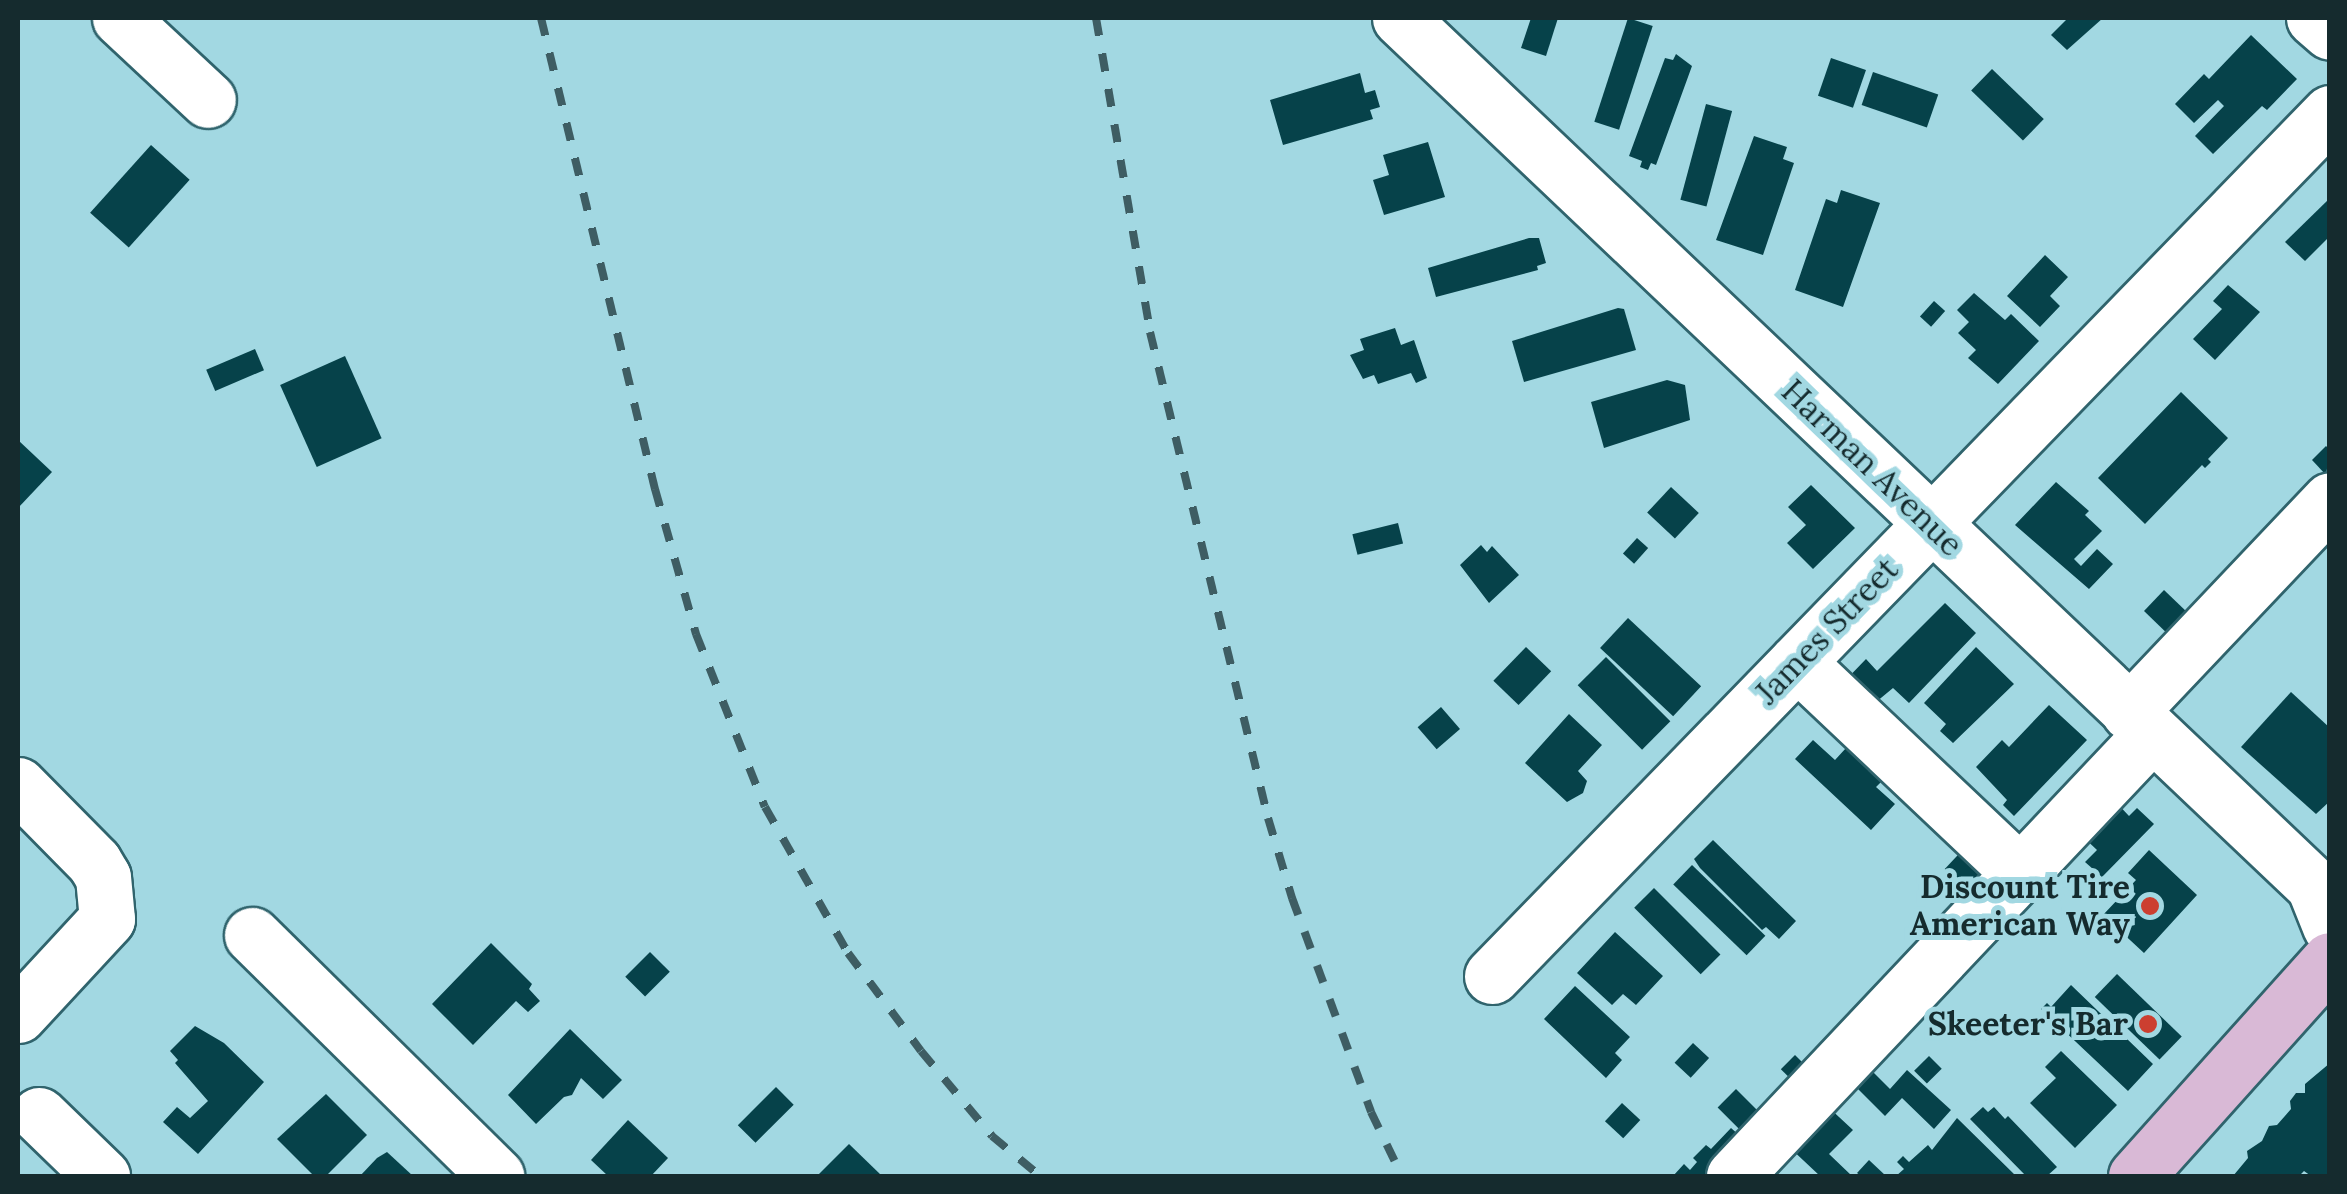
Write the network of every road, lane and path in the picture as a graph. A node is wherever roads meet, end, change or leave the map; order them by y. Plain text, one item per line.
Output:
1 (120, 18) edge
2 (1400, 18) edge
3 (2314, 18) edge
4 (2330, 32) edge
5 (208, 100) dead end
6 (2330, 113) edge
7 (2330, 500) edge
8 (1930, 524) junction
9 (1796, 662) junction
10 (2141, 723) junction
11 (18, 786) edge
12 (2020, 873) junction
13 (2330, 926) edge
14 (252, 935) dead end
15 (2330, 960) edge
16 (1492, 976) dead end
17 (18, 1015) edge
18 (39, 1115) dead end
19 (102, 1176) edge
20 (496, 1176) edge
21 (1734, 1176) edge
22 (2136, 1176) edge

1 - 5 street
2 - 8 street, Harman Avenue
3 - 4 street
6 - 8 street, James Street
7 - 10 street
8 - 9 street, James Street
8 - 10 street, Harman Avenue
9 - 12 street
9 - 16 street, James Street
10 - 12 street
10 - 13 street, Harman Avenue
11 - 17 street
12 - 21 street
14 - 20 street
15 - 22 main road
18 - 19 street

